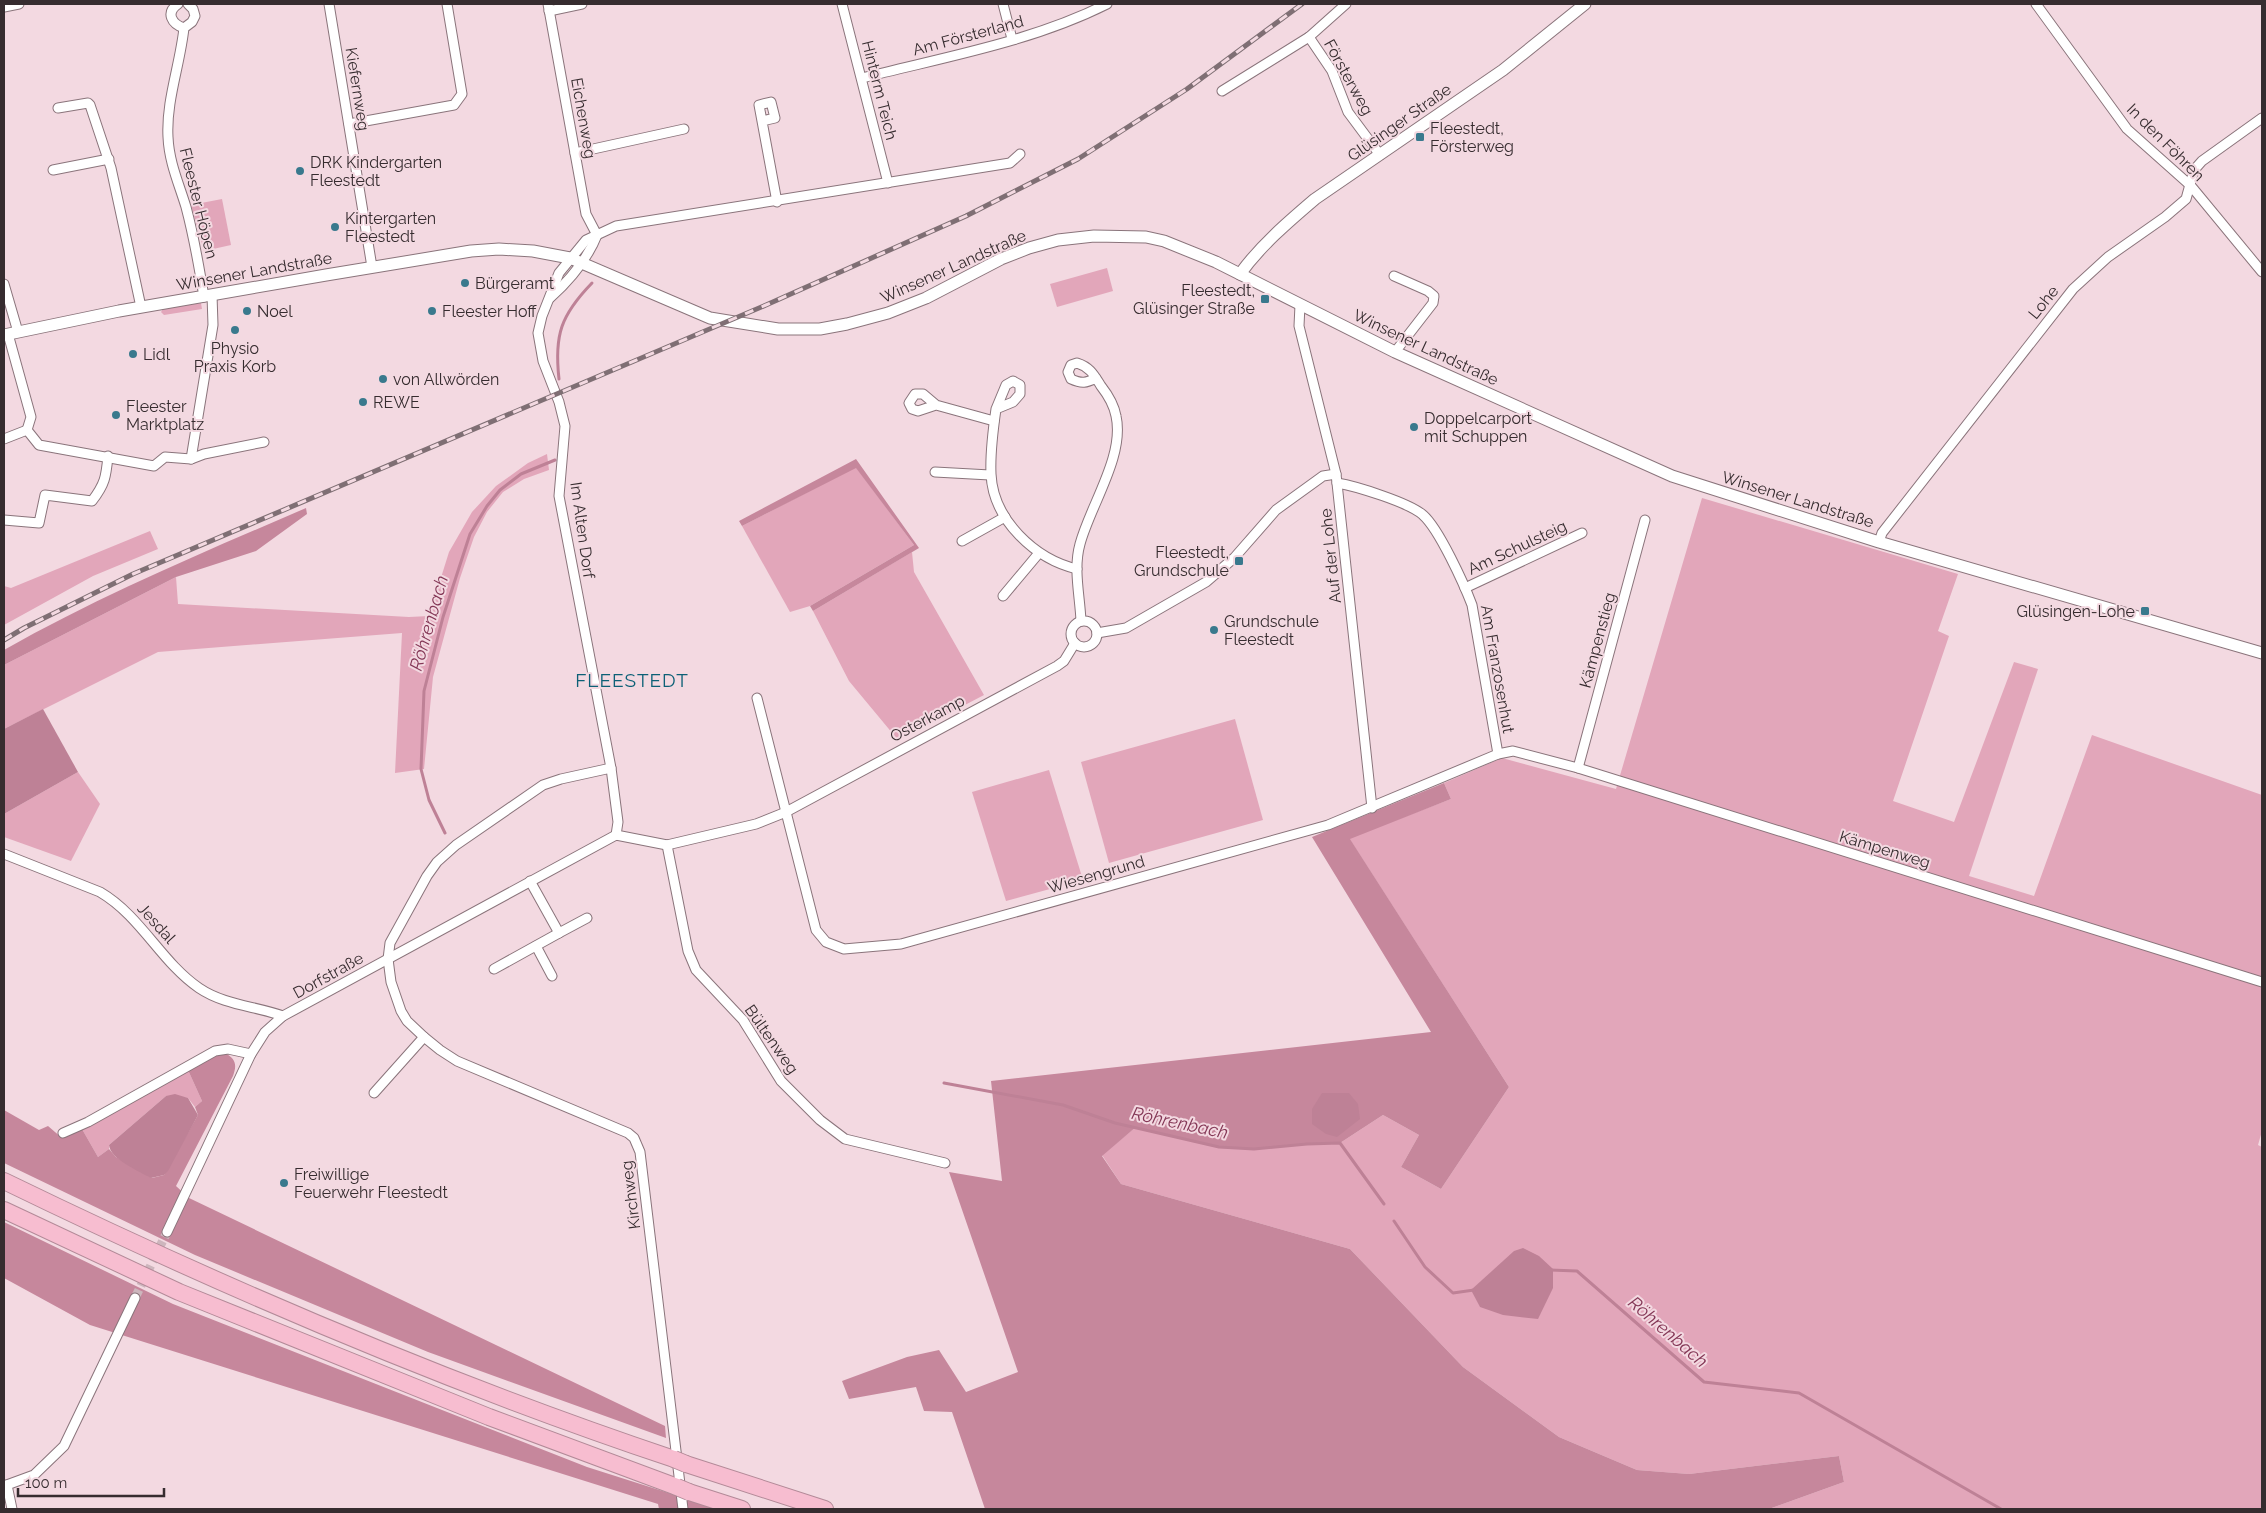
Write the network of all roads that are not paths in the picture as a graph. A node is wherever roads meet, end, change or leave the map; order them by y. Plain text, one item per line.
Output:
1 (19, 4) edge
2 (178, 4) edge
3 (188, 4) edge
4 (329, 4) edge
5 (447, 4) edge
6 (582, 4) edge
7 (842, 4) edge
8 (1003, 4) edge
9 (1107, 4) edge
10 (1346, 4) edge
11 (1584, 4) edge
12 (2036, 4) edge
13 (4, 7) edge
14 (548, 7) edge
15 (184, 28) junction
16 (1309, 37) junction
17 (1012, 39) junction
18 (862, 78) junction
19 (1222, 91) dead end
20 (58, 108) dead end
21 (2262, 118) edge
22 (762, 120) dead end
23 (349, 124) junction
24 (684, 129) dead end
25 (575, 153) junction
26 (1020, 154) dead end
27 (1380, 155) junction
28 (109, 159) junction
29 (53, 170) dead end
30 (888, 183) junction
31 (2191, 186) junction
32 (777, 202) junction
33 (597, 235) junction
34 (570, 258) junction
35 (582, 263) junction
36 (372, 267) junction
37 (2262, 272) edge
38 (1240, 274) junction
39 (1394, 276) dead end
40 (4, 284) edge
41 (208, 296) junction
42 (550, 298) junction
43 (1300, 305) junction
44 (141, 308) junction
45 (10, 334) edge
46 (1395, 352) junction
47 (1096, 378) dead end
48 (936, 405) dead end
49 (996, 409) dead end
50 (994, 421) junction
51 (27, 430) junction
52 (4, 439) edge
53 (264, 442) dead end
54 (108, 456) junction
55 (191, 459) junction
56 (935, 472) dead end
57 (990, 475) junction
58 (1337, 478) junction
59 (1005, 517) junction
60 (4, 520) edge
61 (1645, 520) dead end
62 (1582, 533) dead end
63 (962, 542) dead end
64 (1879, 542) junction
65 (1039, 554) junction
66 (1077, 569) junction
67 (1466, 588) junction
68 (1003, 596) dead end
69 (1081, 621) junction
70 (1097, 633) junction
71 (1075, 643) junction
72 (2262, 653) edge
73 (757, 698) dead end
74 (1498, 754) junction
75 (611, 768) junction
76 (1578, 768) junction
77 (1372, 808) junction
78 (786, 812) junction
79 (616, 835) junction
80 (667, 845) junction
81 (4, 854) edge
82 (530, 881) junction
83 (587, 918) dead end
84 (559, 933) junction
85 (536, 946) junction
86 (388, 959) junction
87 (494, 969) dead end
88 (552, 976) dead end
89 (2262, 982) edge
90 (283, 1016) junction
91 (424, 1037) junction
92 (251, 1054) junction
93 (374, 1093) dead end
94 (63, 1134) dead end
95 (945, 1163) dead end
96 (4, 1181) edge
97 (4, 1210) edge
98 (167, 1232) tunnel mouth
99 (135, 1298) tunnel mouth
100 (6, 1485) edge
101 (12, 1509) edge
102 (683, 1509) edge
103 (742, 1509) edge
104 (825, 1509) edge

1 - 13 street
2 - 15 street
3 - 15 street, Fleester Höpen
4 - 23 street, Kiefernweg
5 - 23 street
6 - 14 street
7 - 18 street, Hinterm Teich
8 - 17 street
9 - 17 street, Am Försterland
10 - 16 street, Försterweg
11 - 27 street, Glüsinger Straße
12 - 31 street, In den Föhren
14 - 25 street, Eichenweg
15 - 41 street, Fleester Höpen
16 - 19 street, Försterweg
16 - 27 street, Försterweg
17 - 18 street, Am Försterland
18 - 30 street, Hinterm Teich
20 - 28 street
21 - 31 street, Lohe
22 - 32 street
23 - 36 street, Kiefernweg
24 - 25 street
25 - 33 street, Eichenweg
26 - 30 street
27 - 38 street, Glüsinger Straße
28 - 29 street
28 - 44 street
30 - 32 street
31 - 37 street, In den Föhren
31 - 64 street, Lohe
32 - 33 street
33 - 34 street
33 - 35 street
34 - 35 street, Winsener Landstraße
34 - 36 street, Winsener Landstraße
34 - 42 street, Im Alten Dorf
35 - 38 street, Winsener Landstraße
35 - 42 street, Im Alten Dorf
36 - 41 street, Winsener Landstraße
38 - 43 street, Winsener Landstraße
39 - 46 street
40 - 45 street
41 - 44 street, Winsener Landstraße
41 - 55 street, Fleester Höpen
42 - 75 street, Im Alten Dorf
43 - 46 street, Winsener Landstraße
43 - 58 street, Auf der Lohe
44 - 45 street, Winsener Landstraße
45 - 51 street
46 - 64 street, Winsener Landstraße
47 - 66 street
48 - 50 street
49 - 50 street
50 - 57 street
51 - 52 street
51 - 54 street
53 - 55 street
54 - 55 street
54 - 60 street
56 - 57 street
57 - 59 street
58 - 67 street, Am Franzosenhut
58 - 70 street
58 - 77 street, Auf der Lohe
59 - 63 street
59 - 65 street
61 - 76 street, Kämpenstieg
62 - 67 street, Am Schulsteig
64 - 72 street, Winsener Landstraße
65 - 66 street
65 - 68 street
66 - 69 street
67 - 74 street, Am Franzosenhut
69 - 70 street
69 - 71 street, Osterkamp
70 - 71 street
71 - 78 street, Osterkamp
73 - 78 street
74 - 76 street, Kämpenweg
74 - 77 street, Wiesengrund
75 - 79 street, Im Alten Dorf
75 - 86 street
76 - 89 street, Kämpenweg
77 - 78 street, Wiesengrund
78 - 80 street, Osterkamp
79 - 80 street, Osterkamp
79 - 82 street, Dorfstraße
80 - 95 street, Bültenweg
81 - 90 street, Jesdal
82 - 84 street
82 - 86 street, Dorfstraße
83 - 84 street
84 - 85 street
85 - 87 street
85 - 88 street
86 - 90 street, Dorfstraße
86 - 91 street, Kirchweg
90 - 92 street, Dorfstraße
91 - 93 street
91 - 102 street, Kirchweg
92 - 94 street
92 - 98 street, Dorfstraße
96 - 104 highway
97 - 103 highway
99 - 100 street
100 - 101 street

